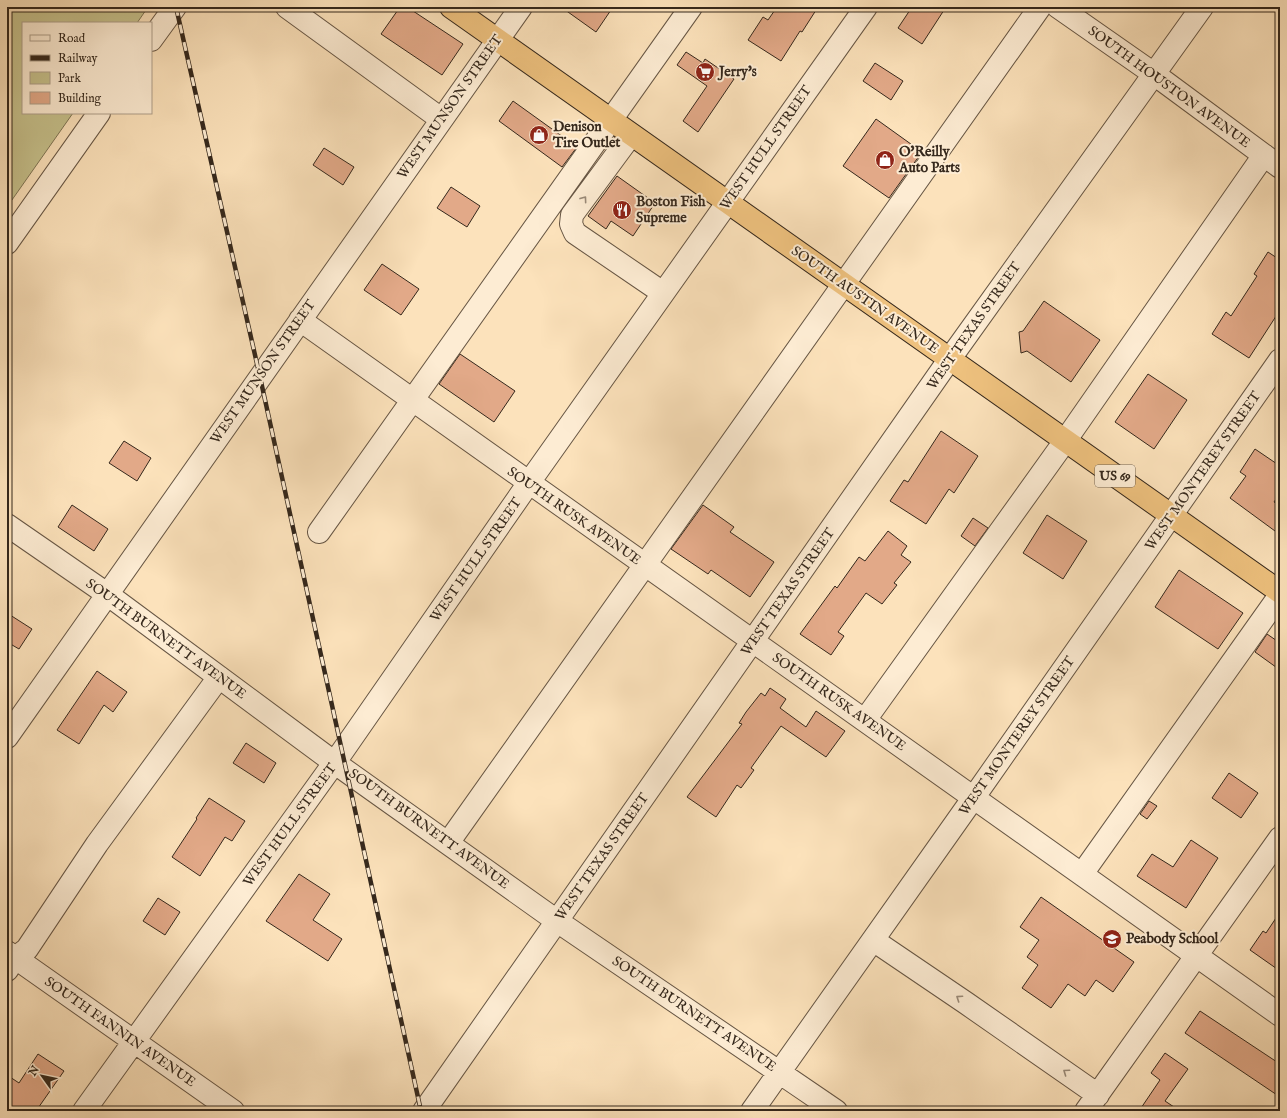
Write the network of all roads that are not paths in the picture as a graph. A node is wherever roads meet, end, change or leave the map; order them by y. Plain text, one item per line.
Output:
1 (175, 7) edge
2 (287, 7) edge
3 (450, 7) edge
4 (691, 7) edge
5 (866, 7) edge
6 (1040, 7) edge
7 (1058, 7) edge
8 (1202, 7) edge
9 (517, 8) edge
10 (152, 39) edge
11 (497, 40) junction
12 (1154, 74) junction
13 (99, 114) edge
14 (441, 119) junction
15 (610, 120) junction
16 (631, 134) junction
17 (1272, 161) edge
18 (727, 203) junction
19 (7, 243) edge
20 (843, 285) junction
21 (663, 293) junction
22 (300, 320) junction
23 (949, 360) junction
24 (1280, 360) edge
25 (412, 400) junction
26 (1065, 441) junction
27 (528, 484) junction
28 (1172, 516) junction
29 (7, 525) edge
30 (319, 532) dead end
31 (645, 565) junction
32 (1280, 593) edge
33 (107, 594) junction
34 (754, 641) junction
35 (219, 677) junction
36 (866, 720) junction
37 (7, 737) edge
38 (335, 763) junction
39 (974, 797) junction
40 (1280, 838) edge
41 (448, 843) junction
42 (1082, 874) junction
43 (557, 921) junction
44 (873, 940) junction
45 (1197, 956) junction
46 (10, 960) edge
47 (1280, 1015) edge
48 (134, 1041) junction
49 (779, 1072) junction
50 (1092, 1103) edge
51 (84, 1111) edge
52 (233, 1111) edge
53 (424, 1111) edge
54 (752, 1111) edge
55 (836, 1111) edge

1 - 10 street
2 - 14 street
3 - 11 highway, SOUTH AUSTIN AVENUE / US 69
4 - 15 street
5 - 18 street, WEST HULL STREET
6 - 20 street
7 - 12 street, SOUTH HOUSTON AVENUE
8 - 12 street, WEST TEXAS STREET
9 - 11 street, WEST MUNSON STREET
11 - 14 street, WEST MUNSON STREET
11 - 15 highway, SOUTH AUSTIN AVENUE / US 69
12 - 17 street, SOUTH HOUSTON AVENUE
12 - 23 street, WEST TEXAS STREET
13 - 19 street
14 - 22 street, WEST MUNSON STREET
15 - 16 highway, SOUTH AUSTIN AVENUE / US 69
15 - 25 street
16 - 18 highway, SOUTH AUSTIN AVENUE / US 69
21 -> 16 street
17 - 26 street
18 - 20 highway, SOUTH AUSTIN AVENUE / US 69
18 - 21 street, WEST HULL STREET
20 - 23 highway, SOUTH AUSTIN AVENUE / US 69
20 - 31 street
21 - 27 street, WEST HULL STREET
22 - 25 street, SOUTH RUSK AVENUE
22 - 33 street, WEST MUNSON STREET
23 - 26 highway, SOUTH AUSTIN AVENUE / US 69
23 - 34 street, WEST TEXAS STREET
24 - 28 street, WEST MONTEREY STREET
25 - 27 street, SOUTH RUSK AVENUE
25 - 30 street
26 - 28 highway, SOUTH AUSTIN AVENUE / US 69
26 - 36 street
27 - 31 street, SOUTH RUSK AVENUE
27 - 38 street, WEST HULL STREET
28 - 32 highway, SOUTH AUSTIN AVENUE / US 69
28 - 39 street, WEST MONTEREY STREET
29 - 33 street, SOUTH BURNETT AVENUE
31 - 34 street, SOUTH RUSK AVENUE
31 - 41 street
32 - 42 street
33 - 35 street, SOUTH BURNETT AVENUE
33 - 37 street, WEST MUNSON STREET
34 - 36 street, SOUTH RUSK AVENUE
34 - 43 street, WEST TEXAS STREET
35 - 38 street, SOUTH BURNETT AVENUE
35 - 46 street
36 - 39 street, SOUTH RUSK AVENUE
38 - 41 street, SOUTH BURNETT AVENUE
38 - 48 street, WEST HULL STREET
39 - 42 street, SOUTH RUSK AVENUE
39 - 44 street, WEST MONTEREY STREET
40 - 45 street
41 - 43 street, SOUTH BURNETT AVENUE
42 - 45 street, SOUTH RUSK AVENUE
43 - 49 street, SOUTH BURNETT AVENUE
43 - 53 street, WEST TEXAS STREET
44 - 49 street, WEST MONTEREY STREET
50 -> 44 street
45 - 47 street, SOUTH RUSK AVENUE
45 - 50 street
46 - 48 street, SOUTH FANNIN AVENUE
48 - 51 street, WEST HULL STREET
48 - 52 street, SOUTH FANNIN AVENUE
49 - 54 street, WEST MONTEREY STREET
49 - 55 street, SOUTH BURNETT AVENUE

